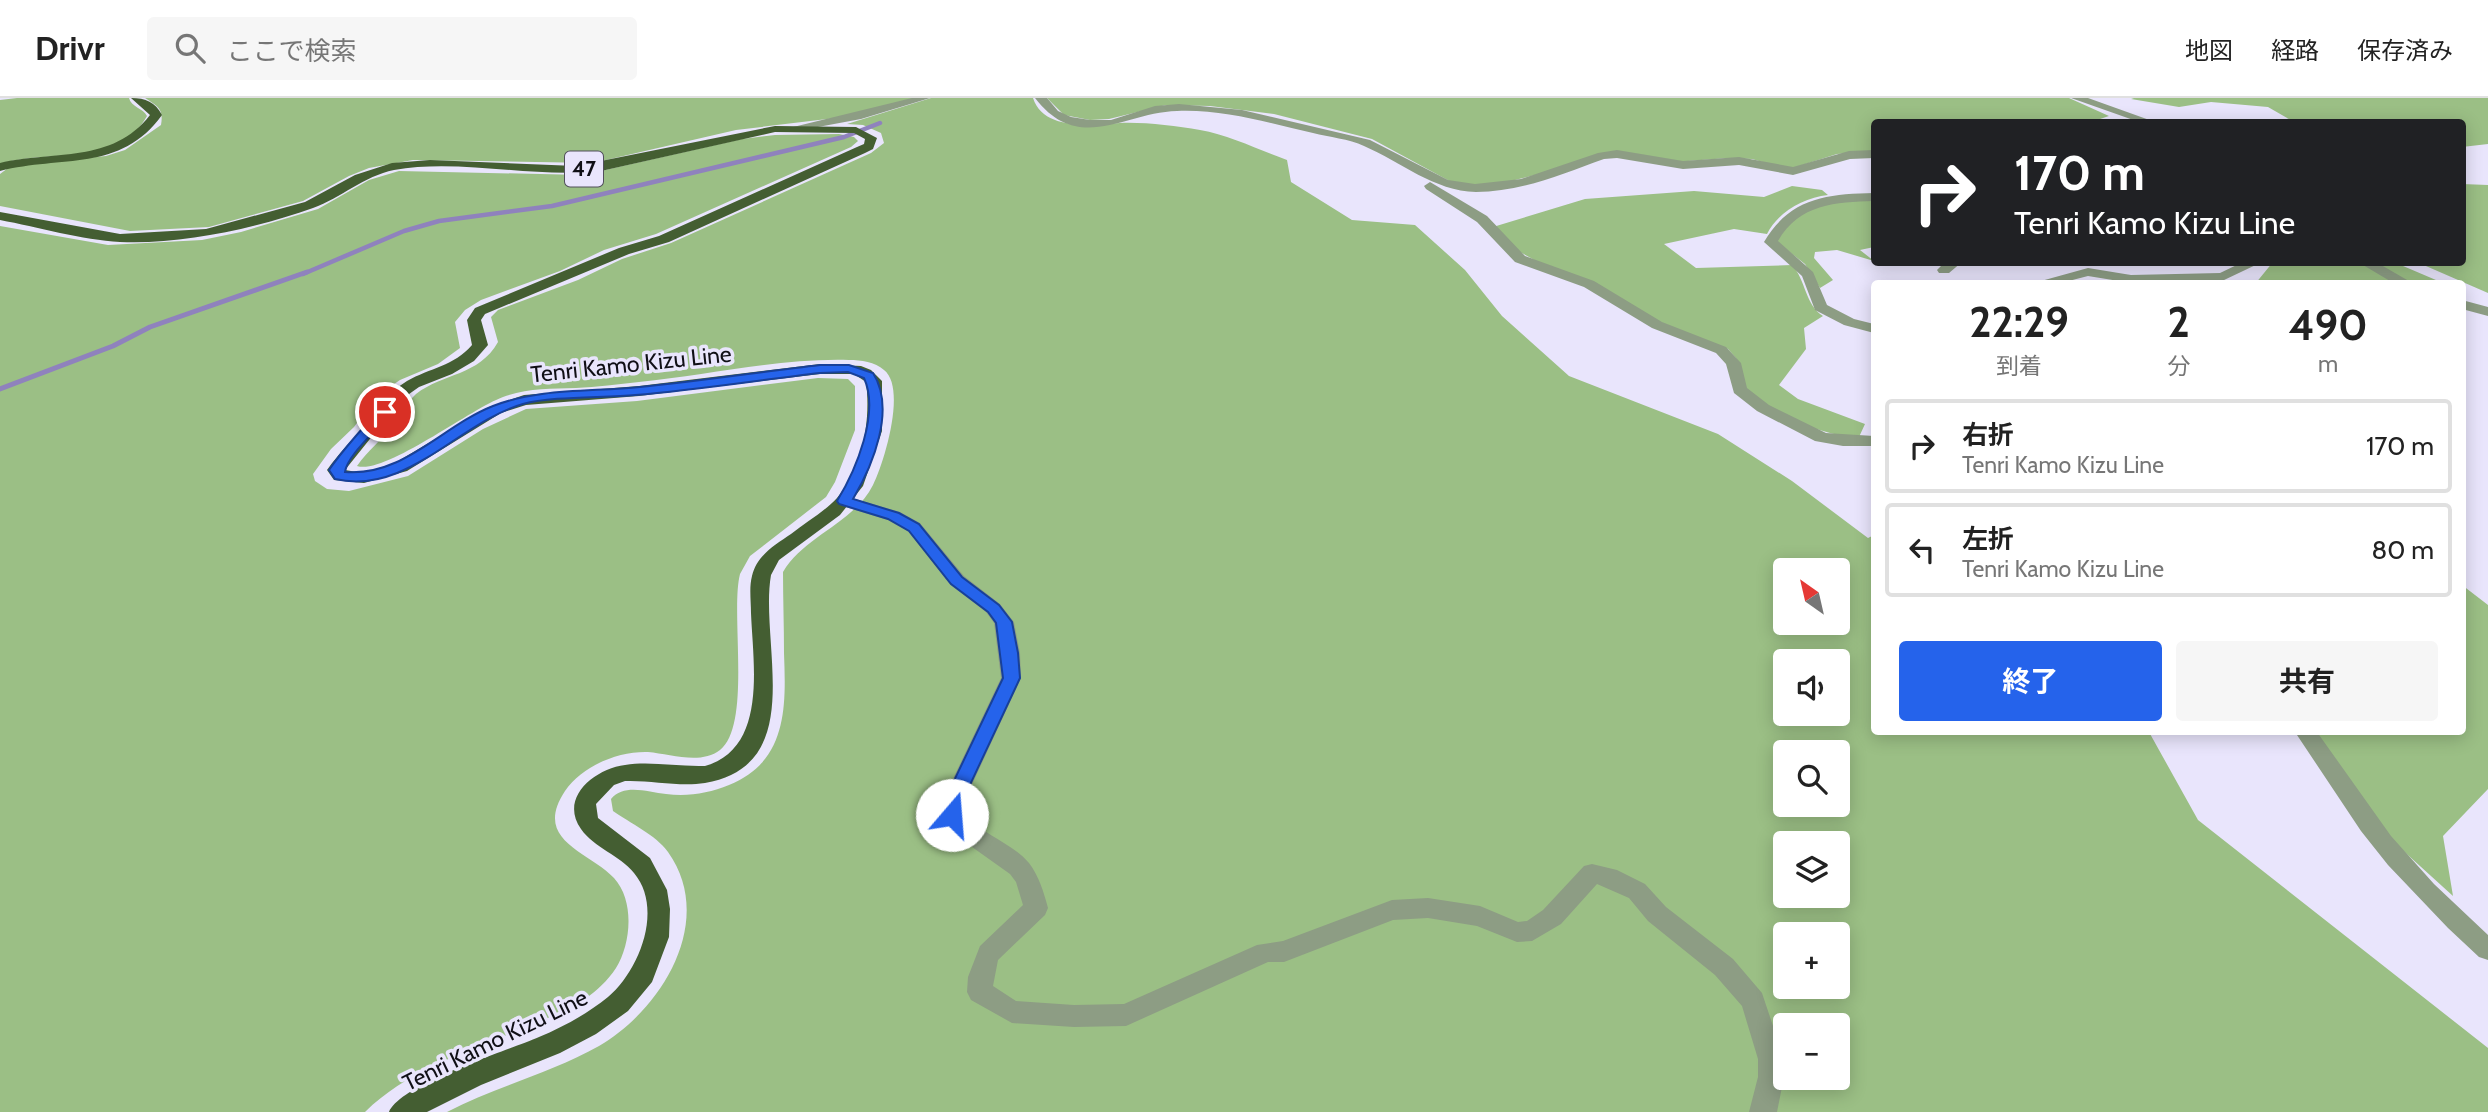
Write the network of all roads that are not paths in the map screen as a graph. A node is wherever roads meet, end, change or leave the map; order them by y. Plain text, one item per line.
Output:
1 (137, 98) edge
2 (924, 98) edge
3 (1041, 98) edge
4 (2077, 98) edge
5 (2133, 117) junction
6 (2116, 119) edge
7 (2139, 119) edge
8 (791, 129) junction
9 (1366, 142) junction
10 (1871, 154) edge
11 (1849, 155) junction
12 (1871, 162) edge
13 (0, 167) edge
14 (1871, 197) edge
15 (0, 216) edge
16 (2069, 266) edge
17 (2246, 266) edge
18 (2373, 266) edge
19 (2088, 272) junction
20 (2054, 280) edge
21 (2399, 280) edge
22 (2466, 305) edge
23 (2488, 312) edge
24 (1871, 328) edge
25 (1871, 441) edge
26 (845, 501) junction
27 (2308, 735) edge
28 (2488, 950) edge
29 (403, 1112) edge
30 (1763, 1112) edge

1 - 13 main road
2 - 8 street
3 - 9 street
4 - 5 street
5 - 6 street
5 - 7 street
8 - 15 main road, Tenri Kamo Kizu Line / 47
8 - 26 main road, Tenri Kamo Kizu Line / 47
9 - 11 street
9 - 25 street
10 - 11 street
11 - 12 street
14 - 24 street
16 - 19 street
17 - 19 street
18 - 21 street
19 - 20 street
22 - 23 street
26 - 29 main road, Tenri Kamo Kizu Line / 47
26 - 30 street
27 - 28 street

